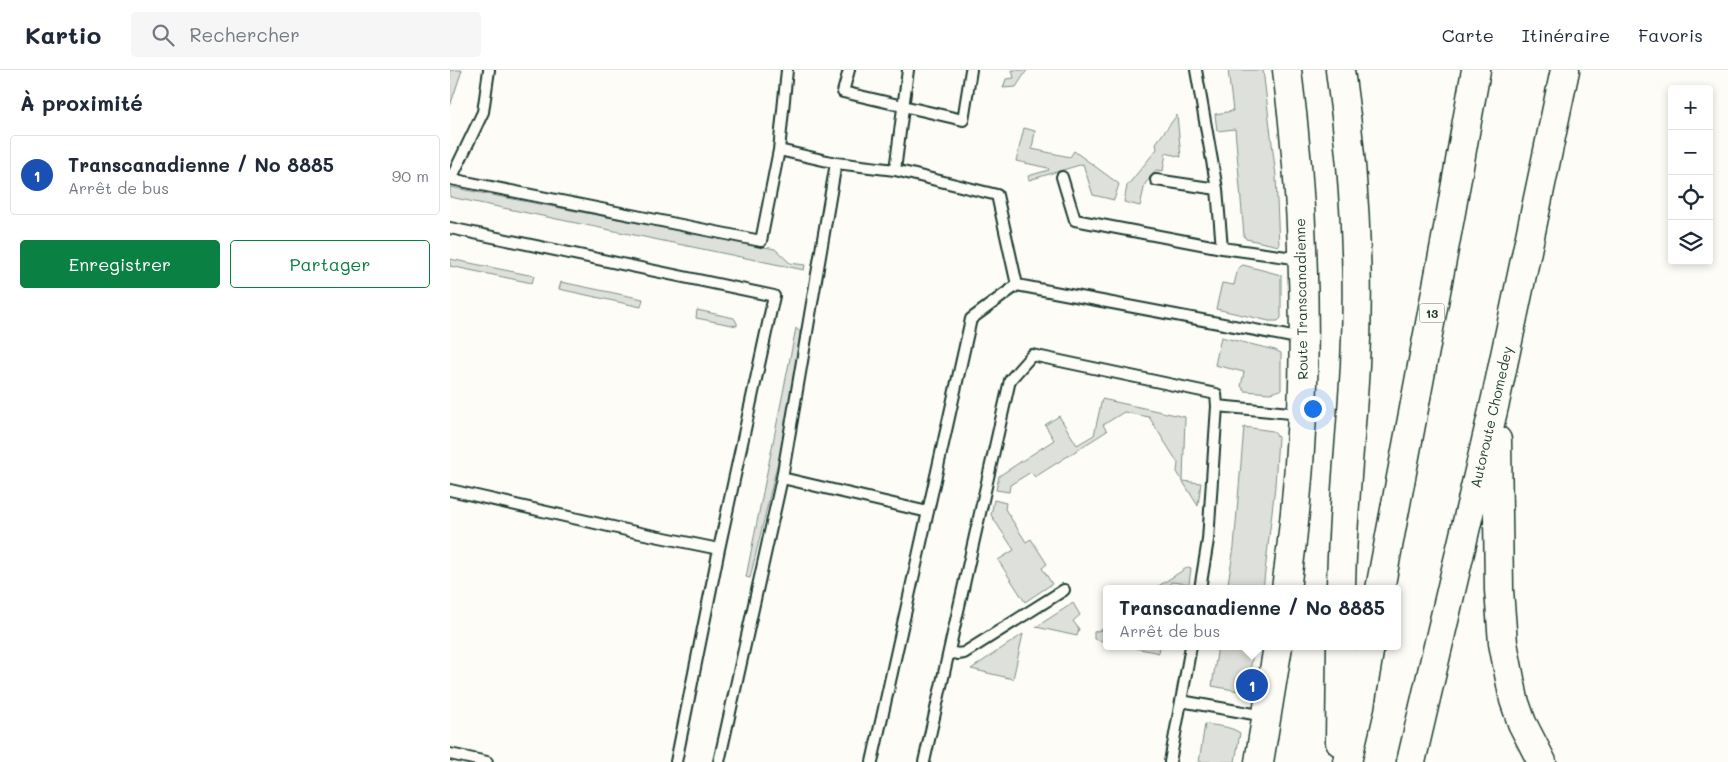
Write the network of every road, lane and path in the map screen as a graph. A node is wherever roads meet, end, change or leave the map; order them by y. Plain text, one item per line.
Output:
1 (489, 70) edge
2 (787, 70) edge
3 (849, 70) edge
4 (908, 70) edge
5 (971, 70) edge
6 (1196, 70) edge
7 (1287, 70) edge
8 (1340, 70) edge
9 (1476, 70) edge
10 (1565, 70) edge
11 (904, 106) junction
12 (779, 150) junction
13 (836, 163) junction
14 (896, 170) junction
15 (1062, 177) dead end
16 (451, 179) edge
17 (1156, 180) dead end
18 (1217, 189) junction
19 (450, 228) edge
20 (1222, 248) junction
21 (1302, 259) junction
22 (1017, 286) junction
23 (1303, 339) junction
24 (1496, 398) junction
25 (1217, 406) junction
26 (1302, 414) junction
27 (782, 478) junction
28 (450, 490) edge
29 (928, 512) junction
30 (719, 549) junction
31 (1201, 585) edge
32 (1286, 585) edge
33 (1341, 585) edge
34 (1381, 585) edge
35 (1064, 590) dead end
36 (1190, 650) edge
37 (1277, 650) edge
38 (1341, 650) edge
39 (1369, 650) edge
40 (949, 652) junction
41 (1181, 701) junction
42 (1266, 716) junction
43 (450, 754) edge
44 (487, 762) edge
45 (676, 762) edge
46 (719, 762) edge
47 (872, 762) edge
48 (924, 762) edge
49 (1170, 762) edge
50 (1259, 762) edge
51 (1339, 762) edge
52 (1347, 762) edge
53 (1411, 762) edge
54 (1542, 762) edge

1 - 16 lane
2 - 12 lane
3 - 11 lane
4 - 11 lane
5 - 11 lane
6 - 18 lane
7 - 21 main road, Route Transcanadienne
8 - 33 main road
9 - 34 main road, 13
10 - 24 main road, Autoroute Chomedey
11 - 14 lane
12 - 13 lane
12 - 16 lane
13 - 14 lane
13 - 27 lane
14 - 22 lane
15 - 20 lane
17 - 18 lane
18 - 20 lane
19 - 30 lane
20 - 21 lane
21 - 23 main road, Route Transcanadienne
22 - 23 lane
22 - 29 lane
23 - 26 main road, Route Transcanadienne
24 - 53 main road, Autoroute Chomedey
24 - 54 main road
25 - 26 lane
25 - 31 lane
25 - 40 lane
26 - 32 main road, Route Transcanadienne
27 - 29 lane
27 - 46 lane
28 - 30 lane
29 - 47 lane
30 - 45 lane
35 - 40 lane
36 - 41 lane
37 - 42 main road
38 - 51 main road
39 - 52 main road
40 - 48 lane
41 - 42 lane
41 - 49 lane
42 - 50 main road
43 - 44 lane

